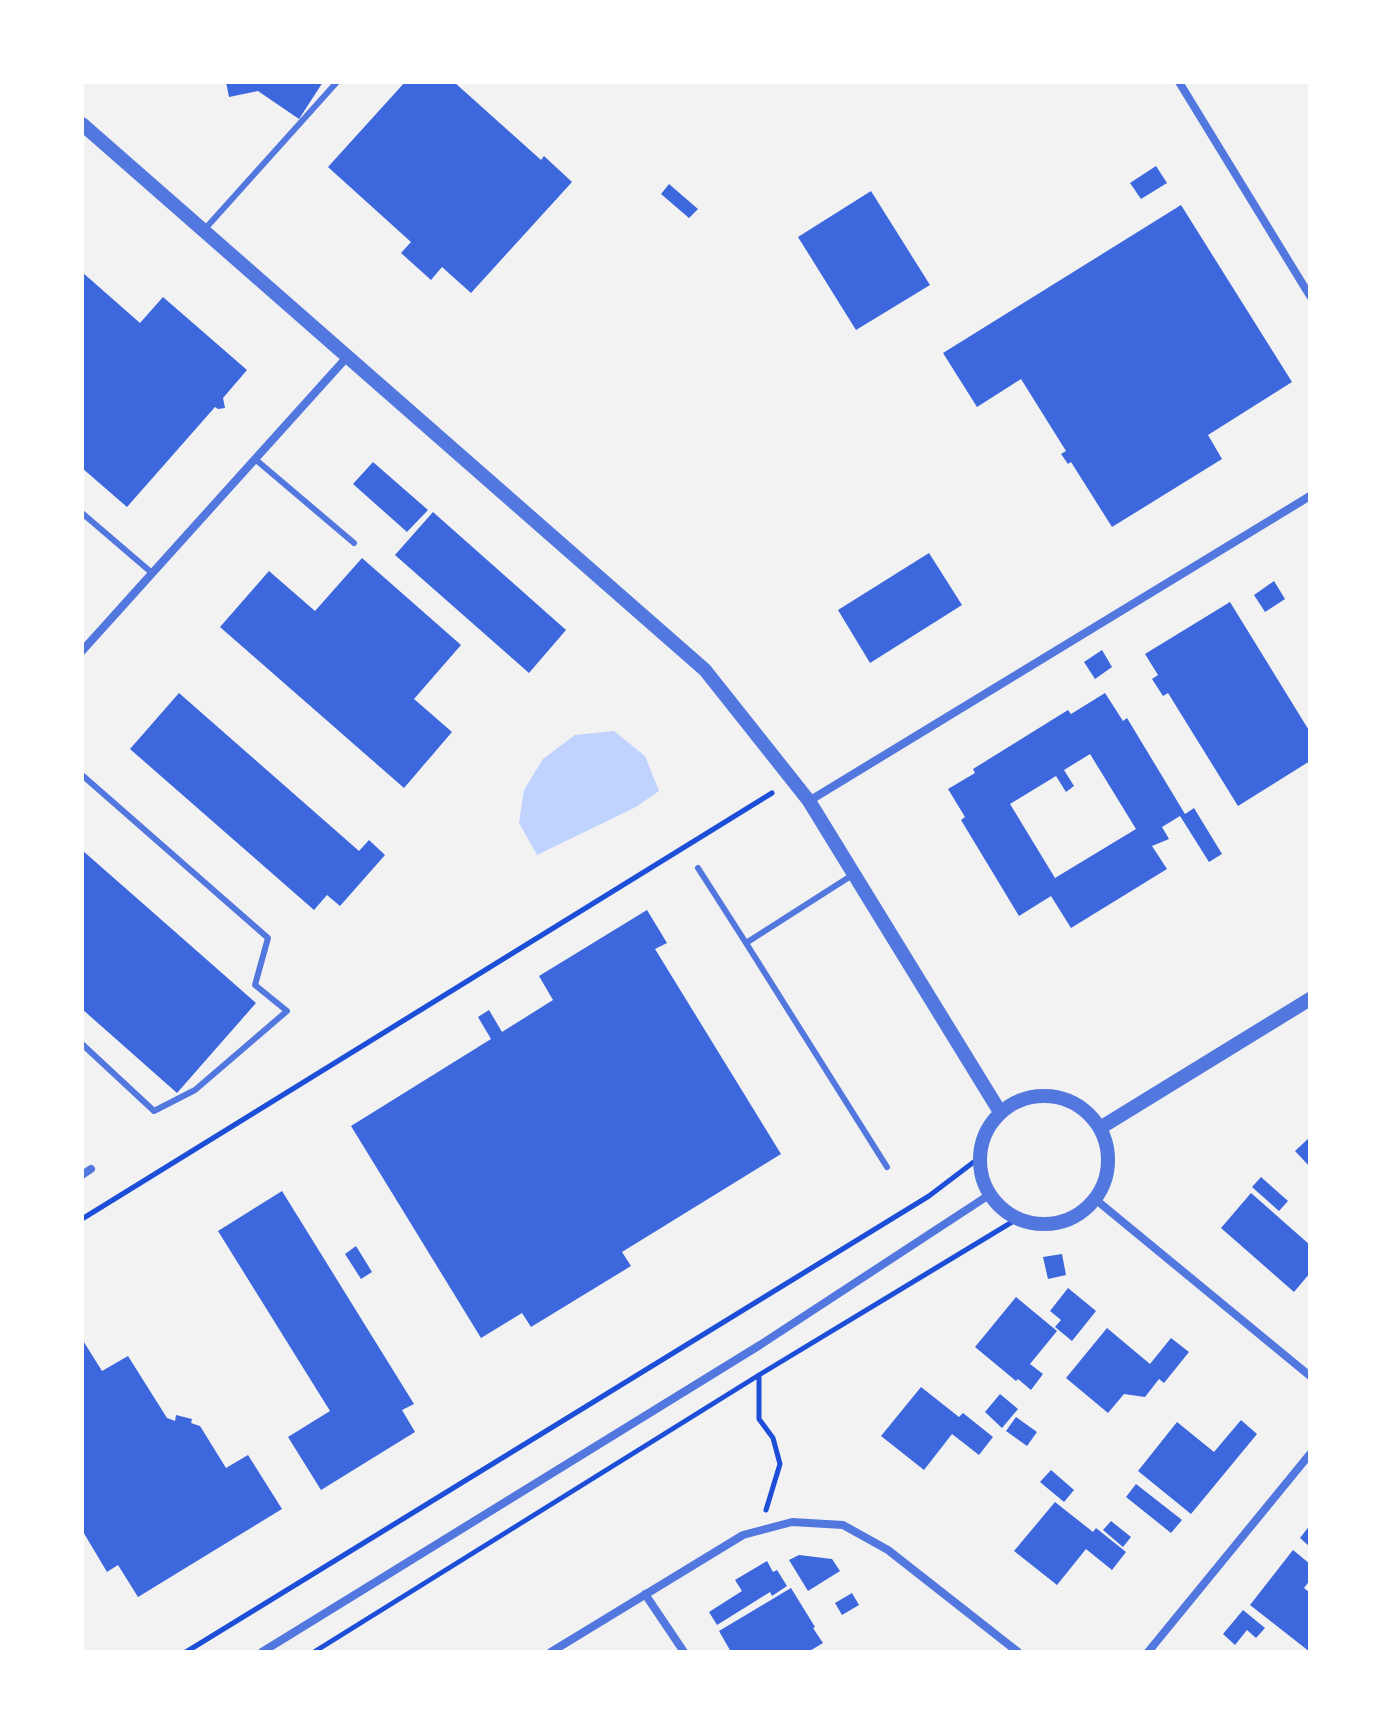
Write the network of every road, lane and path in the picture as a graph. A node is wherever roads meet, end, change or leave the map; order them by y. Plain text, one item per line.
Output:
1 (337, 82) edge
2 (1179, 82) edge
3 (82, 124) edge
4 (204, 230) junction
5 (1310, 296) edge
6 (348, 356) junction
7 (255, 459) junction
8 (1310, 496) edge
9 (82, 513) edge
10 (354, 543) dead end
11 (152, 573) junction
12 (82, 651) edge
13 (82, 775) edge
14 (793, 780) junction
15 (809, 801) junction
16 (698, 868) dead end
17 (854, 874) junction
18 (746, 943) junction
19 (1310, 999) edge
20 (82, 1044) edge
21 (1000, 1112) junction
22 (1100, 1128) junction
23 (979, 1158) junction
24 (887, 1167) dead end
25 (91, 1169) dead end
26 (82, 1175) edge
27 (989, 1195) junction
28 (1095, 1199) junction
29 (82, 1219) edge
30 (1017, 1219) junction
31 (760, 1345) junction
32 (759, 1375) junction
33 (1310, 1376) edge
34 (1310, 1454) edge
35 (760, 1530) junction
36 (645, 1594) junction
37 (186, 1652) edge
38 (262, 1652) edge
39 (314, 1652) edge
40 (551, 1652) edge
41 (684, 1652) edge
42 (1018, 1652) edge
43 (1148, 1652) edge

1 - 4 lane
2 - 5 street
3 - 4 street
4 - 6 street
6 - 7 street
6 - 14 street
7 - 10 lane
7 - 11 street
8 - 15 street
9 - 11 lane
11 - 12 street
13 - 20 lane
14 - 15 street
14 - 29 path
15 - 17 street
16 - 18 lane
17 - 18 lane
17 - 21 street
18 - 24 lane
19 - 22 street
21 - 22 street
21 - 23 street
22 - 28 street
23 - 27 street
23 - 37 path
25 - 26 street
27 - 30 street
27 - 31 street
28 - 30 street
28 - 33 street
30 - 32 path
31 - 32 path
31 - 38 street
32 - 35 path
32 - 39 path
34 - 43 street
35 - 36 street
35 - 42 street
36 - 40 street
36 - 41 street

